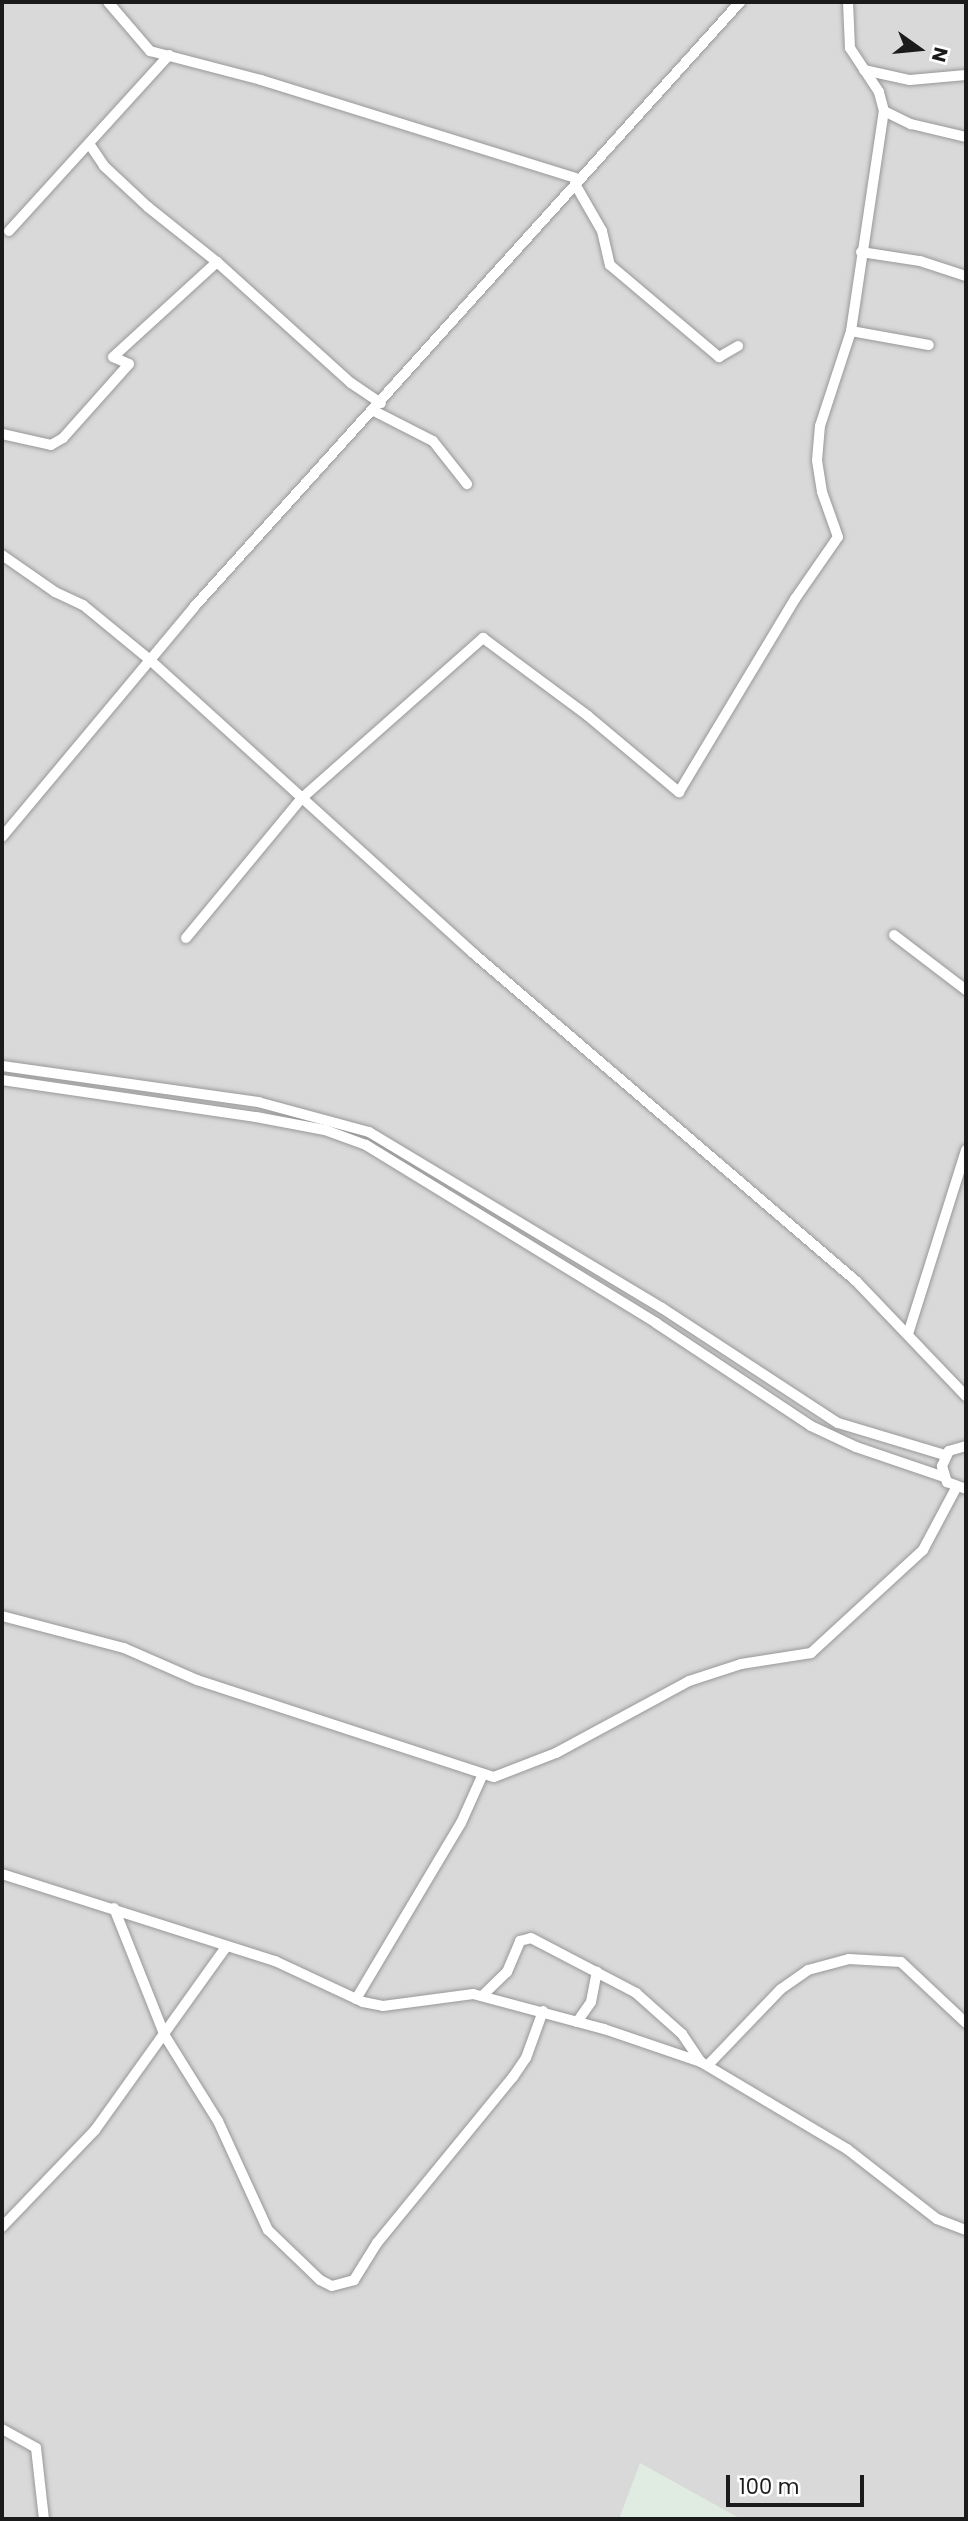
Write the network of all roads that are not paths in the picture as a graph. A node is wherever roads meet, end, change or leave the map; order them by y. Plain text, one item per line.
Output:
1 (108, 2) edge
2 (740, 2) edge
3 (848, 2) edge
4 (169, 55) junction
5 (864, 70) junction
6 (966, 75) edge
7 (884, 111) junction
8 (966, 137) edge
9 (90, 145) junction
10 (577, 181) junction
11 (9, 232) dead end
12 (861, 252) junction
13 (216, 262) junction
14 (966, 276) edge
15 (851, 331) junction
16 (738, 345) dead end
17 (929, 345) dead end
18 (377, 407) junction
19 (2, 434) edge
20 (467, 484) dead end
21 (2, 555) edge
22 (150, 660) junction
23 (302, 798) junction
24 (2, 836) edge
25 (894, 935) dead end
26 (186, 938) dead end
27 (966, 990) edge
28 (2, 1066) edge
29 (2, 1080) edge
30 (966, 1150) edge
31 (908, 1334) junction
32 (966, 1396) edge
33 (966, 1446) edge
34 (946, 1455) junction
35 (944, 1477) junction
36 (961, 1489) edge
37 (2, 1616) edge
38 (482, 1776) junction
39 (2, 1874) edge
40 (114, 1908) junction
41 (226, 1947) junction
42 (597, 1972) junction
43 (482, 1996) junction
44 (356, 1999) junction
45 (543, 2011) junction
46 (577, 2022) junction
47 (966, 2023) edge
48 (165, 2036) junction
49 (705, 2063) junction
50 (2, 2227) edge
51 (966, 2230) edge
52 (2, 2429) edge
53 (44, 2519) edge

1 - 4 street
2 - 10 street
3 - 5 street
4 - 9 street
4 - 10 street
5 - 6 street
5 - 7 street
7 - 8 street
7 - 12 street
9 - 11 street
9 - 13 street
10 - 16 street
10 - 18 street
12 - 14 street
12 - 15 street
13 - 18 street
13 - 19 street
15 - 17 street
15 - 23 street
18 - 20 street
18 - 22 street
21 - 22 street
22 - 23 street
22 - 24 street
23 - 26 street
23 - 31 street
25 - 27 street
28 - 34 street
29 - 35 street
30 - 31 street
31 - 32 street
33 - 34 street
34 - 35 street
35 - 36 street
36 - 38 street
37 - 38 street
38 - 44 street
39 - 40 street
40 - 41 street
40 - 48 street
41 - 44 street
41 - 48 street
42 - 43 street
42 - 46 street
42 - 49 street
43 - 44 street
43 - 45 street
45 - 46 street
45 - 48 street
46 - 49 street
47 - 49 street
48 - 50 street
49 - 51 street
52 - 53 street

